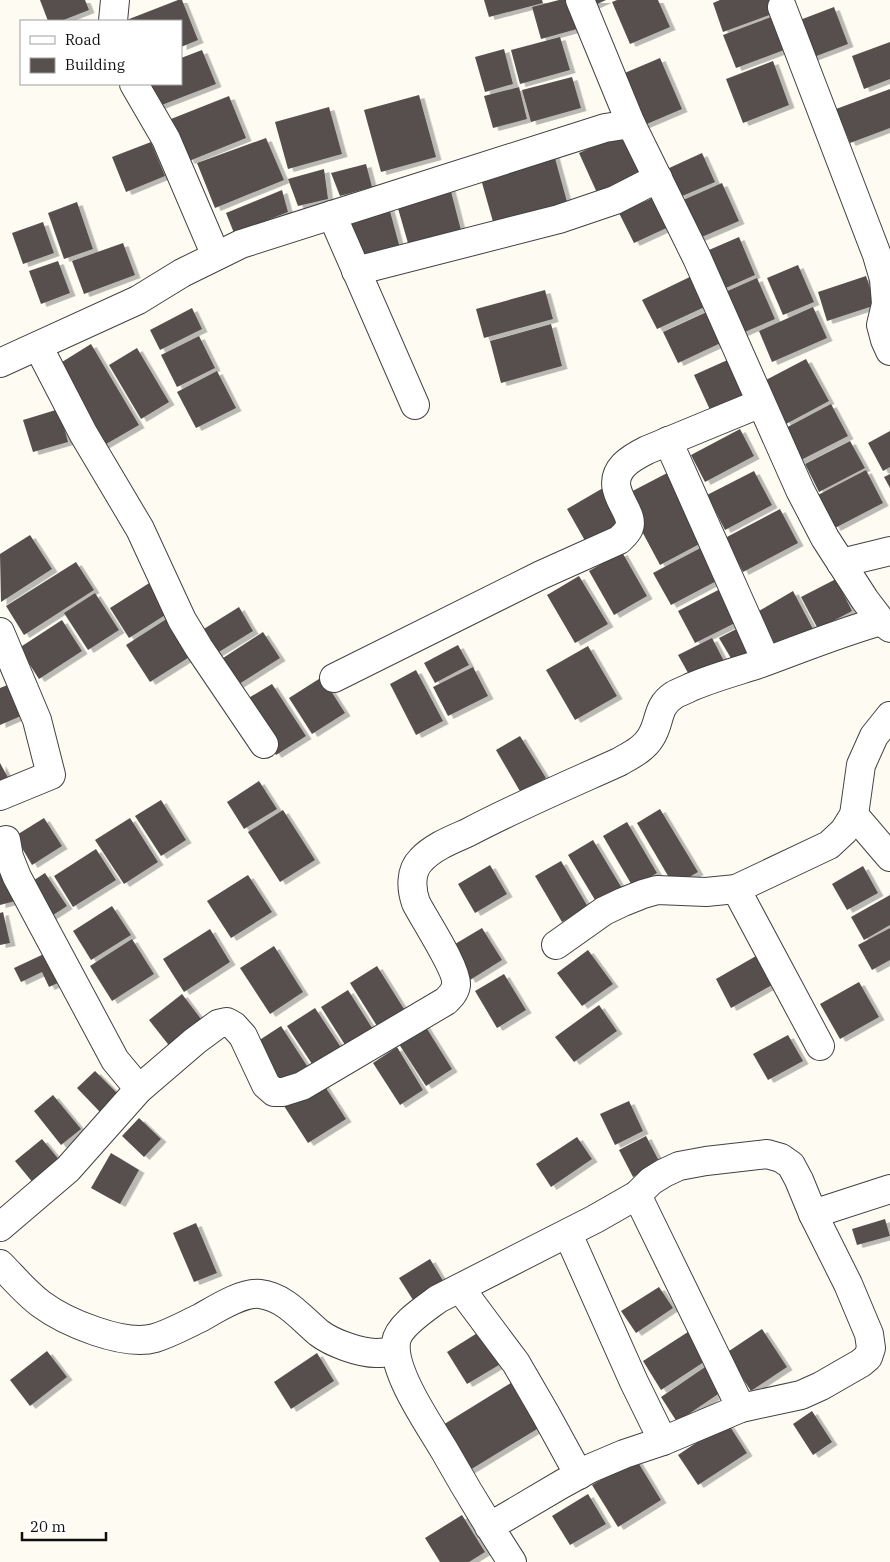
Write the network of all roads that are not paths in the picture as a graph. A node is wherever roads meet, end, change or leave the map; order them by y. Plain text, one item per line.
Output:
1 (115, 0) edge
2 (580, 0) edge
3 (782, 7) dead end
4 (113, 20) edge
5 (135, 85) edge
6 (631, 124) junction
7 (658, 178) junction
8 (332, 215) junction
9 (216, 256) junction
10 (356, 271) junction
11 (888, 303) edge
12 (38, 346) junction
13 (890, 351) edge
14 (0, 363) edge
15 (761, 403) junction
16 (415, 405) dead end
17 (668, 441) junction
18 (890, 551) edge
19 (841, 563) junction
20 (886, 625) edge
21 (0, 632) edge
22 (766, 661) junction
23 (334, 678) dead end
24 (890, 716) edge
25 (264, 744) dead end
26 (0, 796) edge
27 (854, 814) junction
28 (2, 834) edge
29 (890, 857) edge
30 (736, 889) junction
31 (556, 944) dead end
32 (820, 1046) dead end
33 (139, 1090) junction
34 (890, 1189) edge
35 (636, 1195) junction
36 (813, 1214) junction
37 (0, 1227) edge
38 (568, 1234) junction
39 (0, 1264) edge
40 (460, 1288) junction
41 (395, 1352) junction
42 (741, 1408) junction
43 (663, 1441) junction
44 (579, 1475) junction
45 (490, 1527) junction
46 (512, 1562) edge

1 - 4 street
2 - 6 street
3 - 11 street
5 - 9 street
6 - 7 street
6 - 8 street
7 - 10 street
7 - 15 street
8 - 9 street
8 - 10 street
9 - 12 street
10 - 16 street
11 - 13 street
12 - 14 street
12 - 25 street
15 - 17 street
15 - 19 street
17 - 22 street
17 - 23 street
18 - 19 street
19 - 20 street
20 - 22 street
21 - 26 street
22 - 33 street
24 - 27 street
27 - 29 street
27 - 30 street
28 - 33 street
30 - 31 street
30 - 32 street
33 - 37 street
34 - 36 street
35 - 36 street
35 - 38 street
35 - 42 street
36 - 42 street
38 - 40 street
38 - 43 street
39 - 41 street
40 - 41 street
40 - 44 street
41 - 45 street
42 - 43 street
43 - 44 street
44 - 45 street
45 - 46 street

